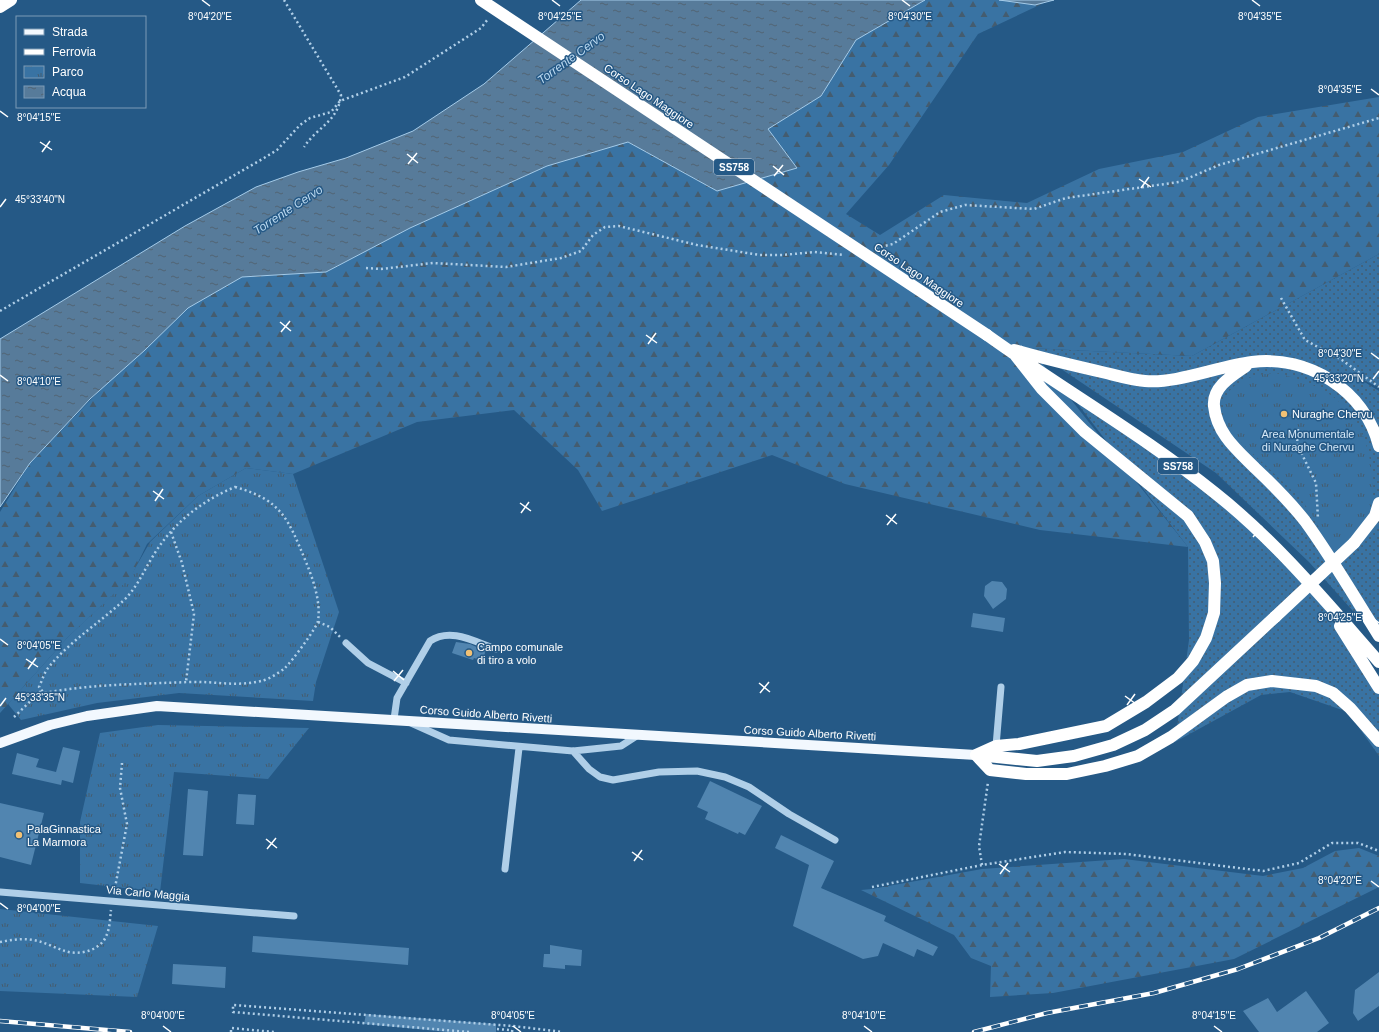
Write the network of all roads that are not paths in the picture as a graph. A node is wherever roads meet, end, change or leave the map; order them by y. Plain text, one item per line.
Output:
1 (11, 0) edge
2 (481, 0) edge
3 (0, 7) edge
4 (1004, 347) junction
5 (1016, 356) junction
6 (1252, 362) junction
7 (1379, 446) edge
8 (1379, 503) edge
9 (1322, 598) junction
10 (1379, 636) edge
11 (346, 643) road end
12 (496, 650) dead end
13 (1379, 662) edge
14 (406, 683) junction
15 (1001, 687) dead end
16 (1379, 688) edge
17 (394, 720) junction
18 (405, 720) junction
19 (638, 735) junction
20 (1379, 741) edge
21 (0, 743) edge
22 (996, 746) junction
23 (519, 748) junction
24 (572, 751) junction
25 (976, 754) junction
26 (834, 840) dead end
27 (505, 869) dead end
28 (0, 892) edge
29 (294, 916) dead end

1 - 3 highway
2 - 4 highway, Corso Lago Maggiore / SS758, bridge
4 - 5 highway, Corso Lago Maggiore / SS758
4 - 6 highway
5 - 9 highway, Corso Lago Maggiore / SS758
5 - 22 highway
6 - 7 highway
6 - 10 highway
8 - 25 highway, bridge
9 - 13 highway, Corso Lago Maggiore / SS758
9 - 16 highway, Corso Lago Maggiore / SS758
11 - 14 street
12 - 14 street
14 - 17 street
15 - 22 street
17 - 18 main road, Corso Guido Alberto Rivetti
17 - 21 main road, Corso Guido Alberto Rivetti
18 - 19 main road, Corso Guido Alberto Rivetti
18 - 23 street
19 - 24 street
19 - 25 main road, Corso Guido Alberto Rivetti
20 - 25 highway
22 - 25 highway
23 - 24 street
23 - 27 street
24 - 26 street
28 - 29 street, Via Carlo Maggia

